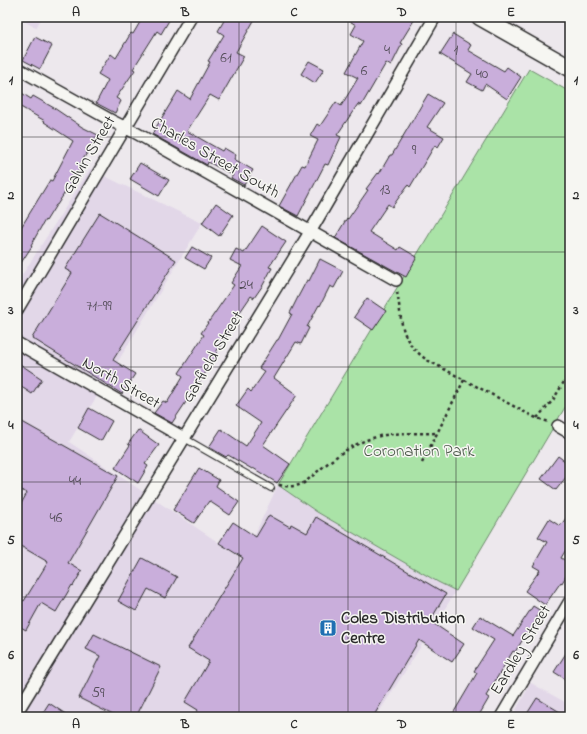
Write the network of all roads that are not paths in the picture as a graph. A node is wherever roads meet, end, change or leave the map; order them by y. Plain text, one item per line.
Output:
1 (191, 17) edge
2 (435, 17) edge
3 (480, 17) edge
4 (17, 68) edge
5 (570, 68) edge
6 (125, 128) junction
7 (310, 232) junction
8 (395, 285) road end
9 (17, 310) edge
10 (17, 343) edge
11 (558, 426) road end
12 (570, 433) edge
13 (184, 438) junction
14 (272, 488) dead end
15 (570, 601) edge
16 (17, 712) edge
17 (501, 717) edge

1 - 6 street, Galvin Street
2 - 7 street, Garfield Street
3 - 5 street
4 - 6 street, Charles Street South
6 - 7 street, Charles Street South
6 - 9 street, Galvin Street
7 - 8 street, Charles Street South
7 - 13 street, Garfield Street
10 - 13 street, North Street
11 - 12 street
13 - 14 lane, North Street
13 - 16 street, Garfield Street
15 - 17 street, Eardley Street

